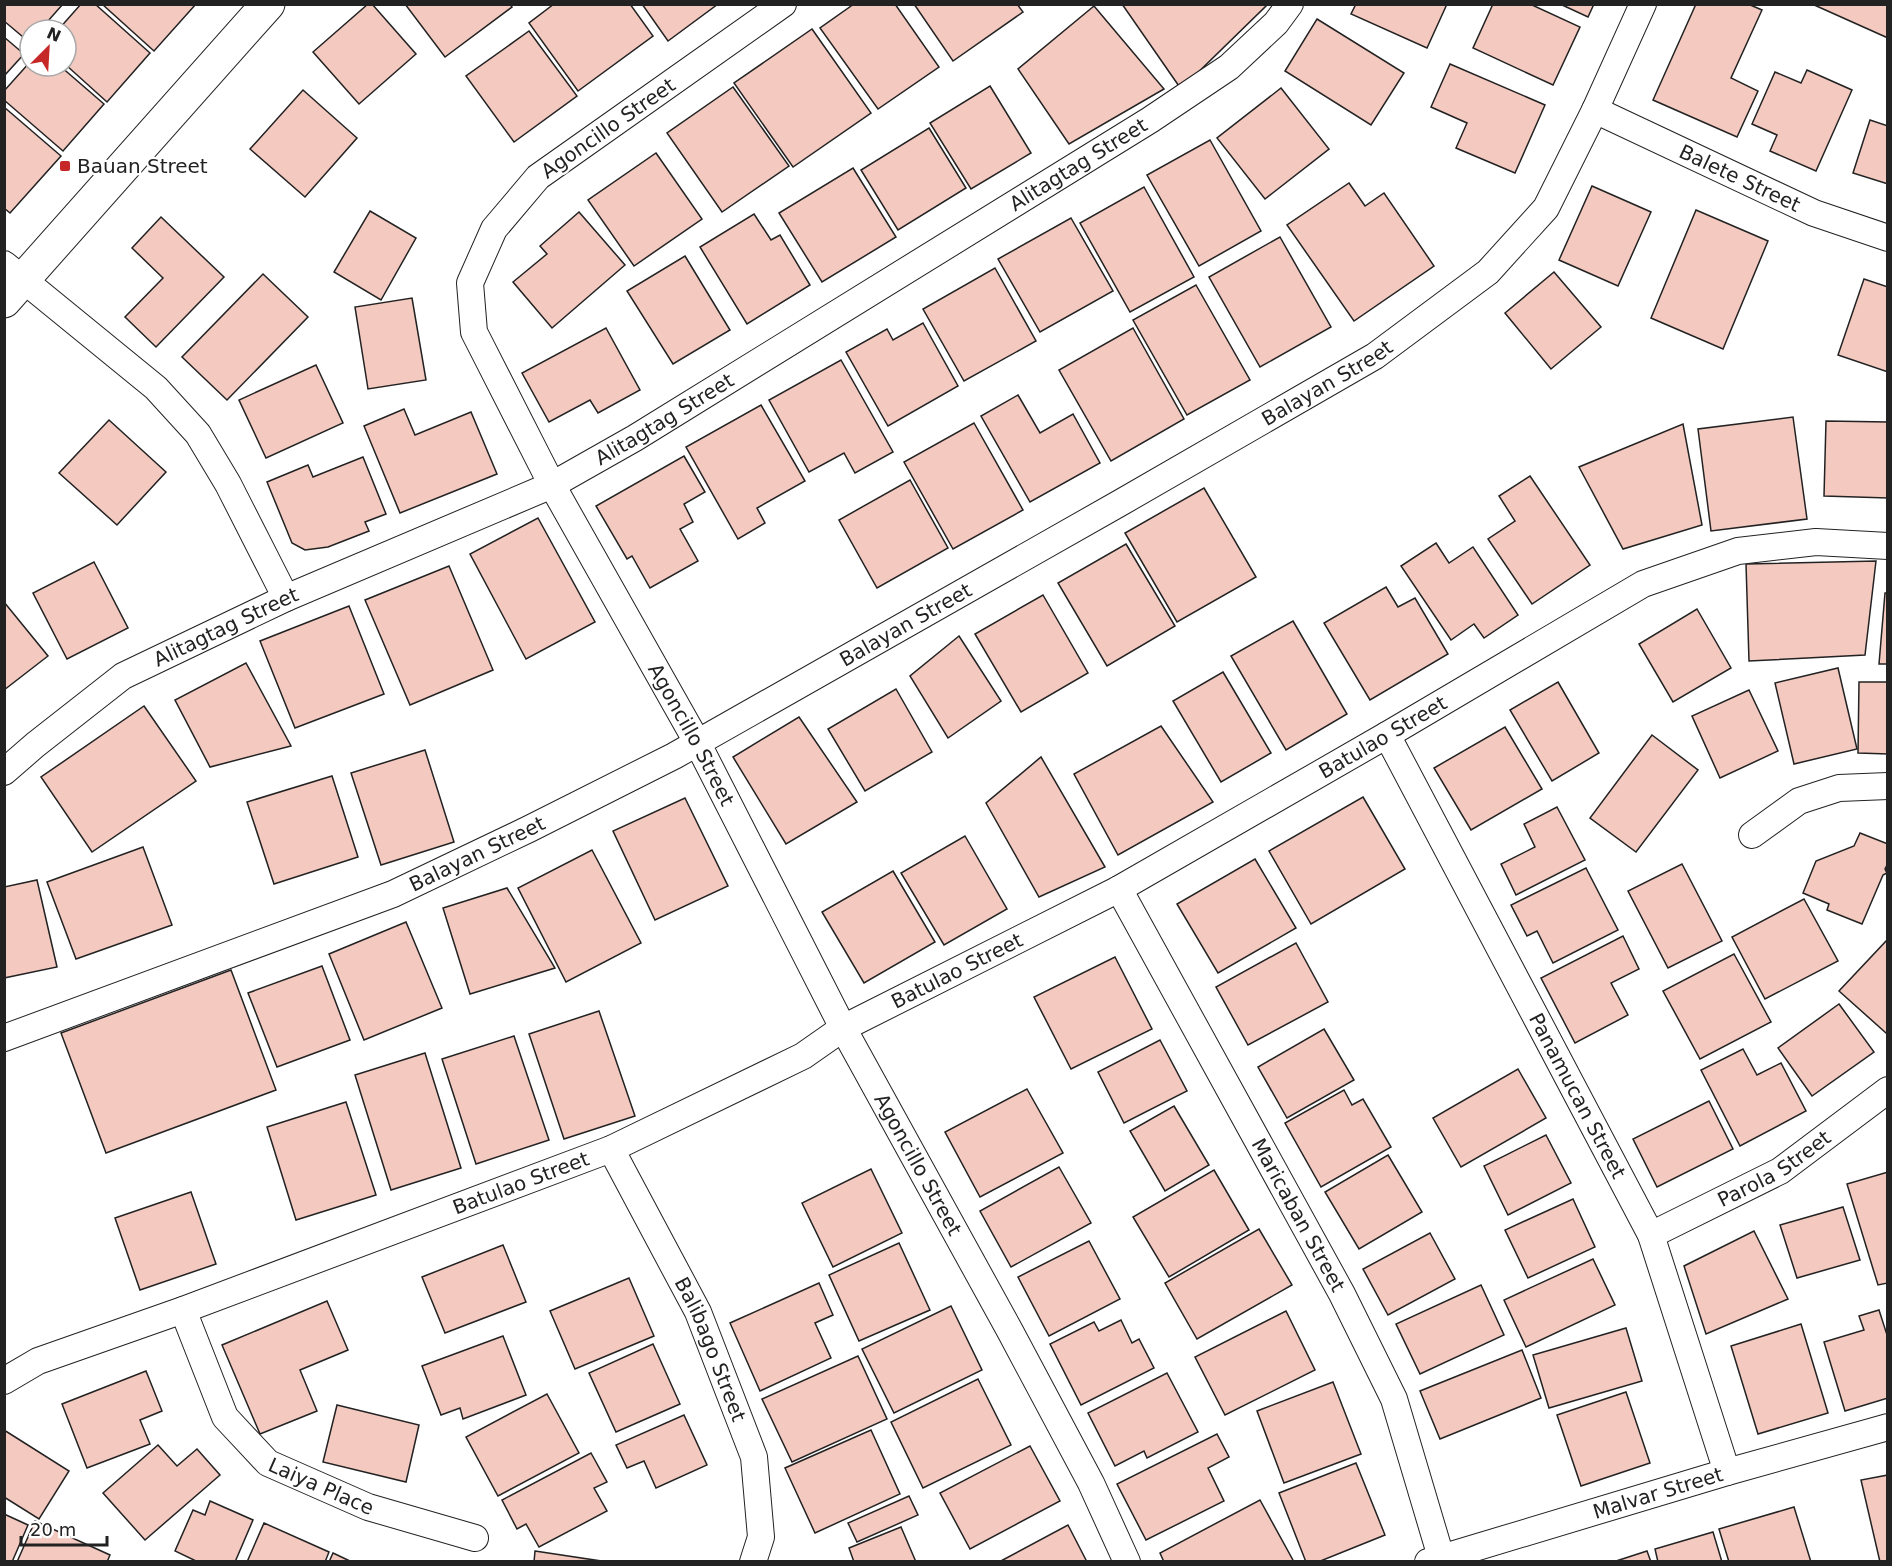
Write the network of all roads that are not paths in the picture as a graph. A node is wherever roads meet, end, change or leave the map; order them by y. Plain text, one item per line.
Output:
1 (268, 4) edge
2 (783, 4) edge
3 (1290, 4) edge
4 (1643, 4) edge
5 (1595, 110) junction
6 (1887, 238) edge
7 (11, 282) edge
8 (552, 485) junction
9 (1887, 546) edge
10 (286, 598) junction
11 (1387, 735) junction
12 (697, 742) junction
13 (4, 772) edge
14 (1887, 786) edge
15 (1752, 836) dead end
16 (1119, 889) junction
17 (843, 1028) junction
18 (4, 1038) edge
19 (1887, 1090) edge
20 (611, 1149) junction
21 (1651, 1235) junction
22 (183, 1310) junction
23 (4, 1381) edge
24 (1887, 1427) edge
25 (1727, 1472) junction
26 (475, 1538) dead end
27 (1435, 1559) edge
28 (753, 1562) edge
29 (1127, 1562) edge

1 - 7 street
2 - 8 street, Agoncillo Street
3 - 8 street, Alitagtag Street
4 - 5 street, Balayan Street
5 - 6 street, Balete Street
5 - 12 street, Balayan Street
7 - 10 street
8 - 10 street, Alitagtag Street
8 - 12 street, Agoncillo Street
9 - 11 street, Batulao Street
10 - 13 street, Alitagtag Street
11 - 16 street, Batulao Street
11 - 21 street, Panamucan Street
12 - 17 street, Agoncillo Street
12 - 18 street, Balayan Street
14 - 15 street
16 - 17 street, Batulao Street
16 - 27 street, Maricaban Street
17 - 20 street, Batulao Street
17 - 29 street, Agoncillo Street
19 - 21 street, Parola Street
20 - 22 street, Batulao Street
20 - 28 street, Balibago Street
21 - 25 street, Panamucan Street
22 - 23 street, Batulao Street
22 - 26 street, Laiya Place
24 - 25 street, Malvar Street
25 - 27 street, Malvar Street

